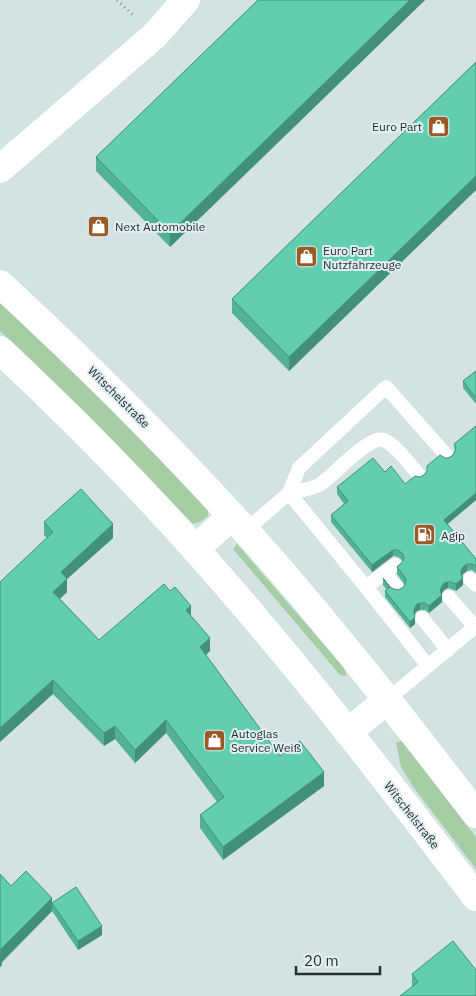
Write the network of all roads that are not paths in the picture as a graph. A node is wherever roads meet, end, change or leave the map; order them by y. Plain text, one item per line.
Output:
1 (186, 0) edge
2 (0, 169) edge
3 (0, 284) edge
4 (0, 350) edge
5 (447, 456) edge
6 (419, 475) edge
7 (289, 493) junction
8 (238, 524) junction
9 (196, 549) junction
10 (366, 587) junction
11 (397, 588) edge
12 (449, 596) dead end
13 (422, 618) dead end
14 (476, 626) edge
15 (448, 650) junction
16 (428, 666) junction
17 (387, 700) junction
18 (348, 732) junction
19 (476, 814) edge
20 (476, 897) edge

1 - 2 street
3 - 8 street, Witschelstraße
4 - 9 street, Witschelstraße
5 - 7 lane
6 - 7 lane
7 - 8 lane
7 - 10 lane
8 - 9 street
8 - 17 street, Witschelstraße
9 - 18 street, Witschelstraße
10 - 11 lane
10 - 16 lane
12 - 14 lane
13 - 15 lane
14 - 15 lane
15 - 16 lane
16 - 17 lane
17 - 18 street
17 - 19 street, Witschelstraße
18 - 20 street, Witschelstraße

